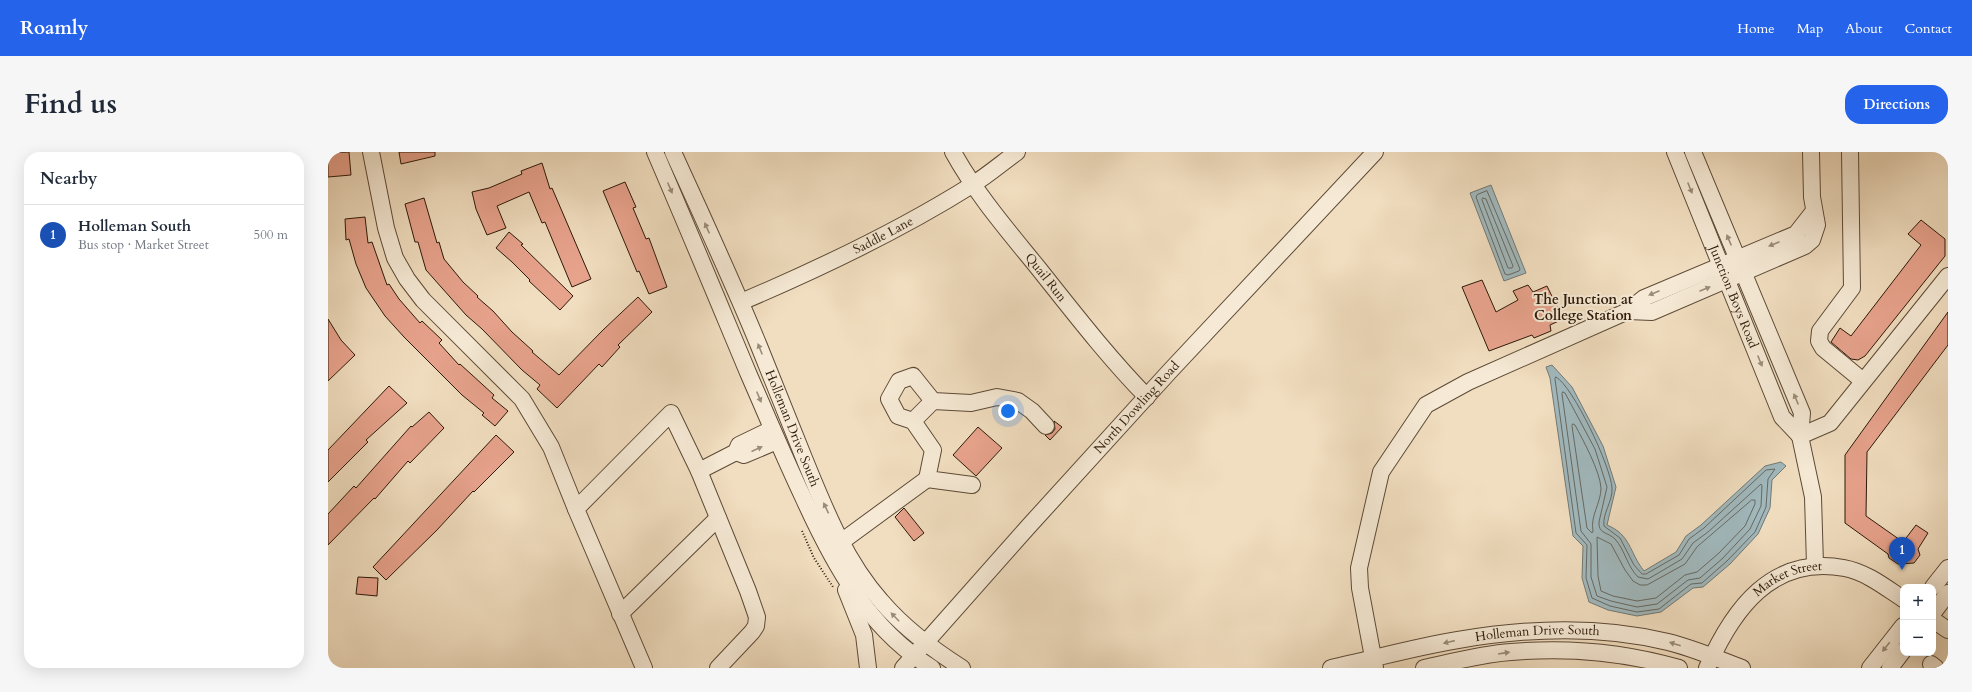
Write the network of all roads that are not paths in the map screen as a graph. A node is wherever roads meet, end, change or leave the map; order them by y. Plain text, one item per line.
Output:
1 (371, 152) edge
2 (655, 152) edge
3 (673, 152) edge
4 (953, 152) edge
5 (1016, 152) edge
6 (1375, 152) edge
7 (1675, 152) edge
8 (1693, 152) edge
9 (1811, 152) edge
10 (1850, 152) edge
11 (973, 184) junction
12 (1740, 266) junction
13 (1724, 272) junction
14 (1948, 276) edge
15 (741, 302) junction
16 (1863, 381) junction
17 (1147, 397) junction
18 (933, 401) junction
19 (913, 421) junction
20 (1046, 426) dead end
21 (775, 435) junction
22 (1800, 436) junction
23 (699, 471) junction
24 (927, 479) junction
25 (972, 485) dead end
26 (576, 509) junction
27 (718, 518) junction
28 (841, 542) junction
29 (837, 566) junction
30 (1815, 566) junction
31 (1948, 568) edge
32 (1935, 584) edge
33 (1948, 593) edge
34 (1900, 597) edge
35 (1936, 609) edge
36 (620, 614) junction
37 (1936, 622) edge
38 (1900, 630) edge
39 (1948, 630) edge
40 (924, 643) junction
41 (1900, 655) edge
42 (908, 662) edge
43 (1710, 662) edge
44 (1374, 664) edge
45 (644, 668) edge
46 (718, 668) edge
47 (868, 668) edge
48 (932, 668) edge
49 (962, 668) edge
50 (1331, 668) edge
51 (1424, 668) edge
52 (1679, 668) edge
53 (1742, 668) edge
54 (1870, 668) edge
55 (1890, 668) edge

1 - 26 street
2 -> 21 street, Holleman Drive South
15 -> 3 street, Holleman Drive South
4 - 11 street, Quail Run
5 - 11 street, Saddle Lane
6 - 17 street, North Dowling Road
7 -> 13 street, Junction Boys Road
12 -> 8 street, Junction Boys Road
9 - 12 street
10 - 16 street
11 - 15 street, Saddle Lane
11 - 17 street, Quail Run
12 - 13 street
22 -> 12 street, Junction Boys Road
13 -> 22 street, Junction Boys Road
13 - 44 street
14 - 16 street
28 -> 15 street, Holleman Drive South
16 - 22 street
17 - 40 street, North Dowling Road
18 - 19 street
18 - 19 street
18 - 20 street
19 - 24 street
21 - 23 street
21 - 29 street, Holleman Drive South
22 - 30 street, Junction Boys Road
23 - 26 street
23 - 27 street
24 - 25 street
24 - 28 street
26 - 36 street
27 - 36 street
27 - 46 street
40 -> 28 street, Holleman Drive South
29 - 42 street, Holleman Drive South
29 - 47 street
30 - 34 street, Market Street
30 - 43 street, Market Street
31 - 32 street
33 - 35 street
36 - 45 street
37 - 39 street
38 -> 54 street
40 - 42 street, North Dowling Road
40 - 49 street, Holleman Drive South
41 - 55 street
42 - 48 street, Holleman Drive South
43 -> 44 street, Holleman Drive South
43 - 53 street, Holleman Drive South
44 - 50 street, Holleman Drive South
51 -> 52 street, Holleman Drive South

